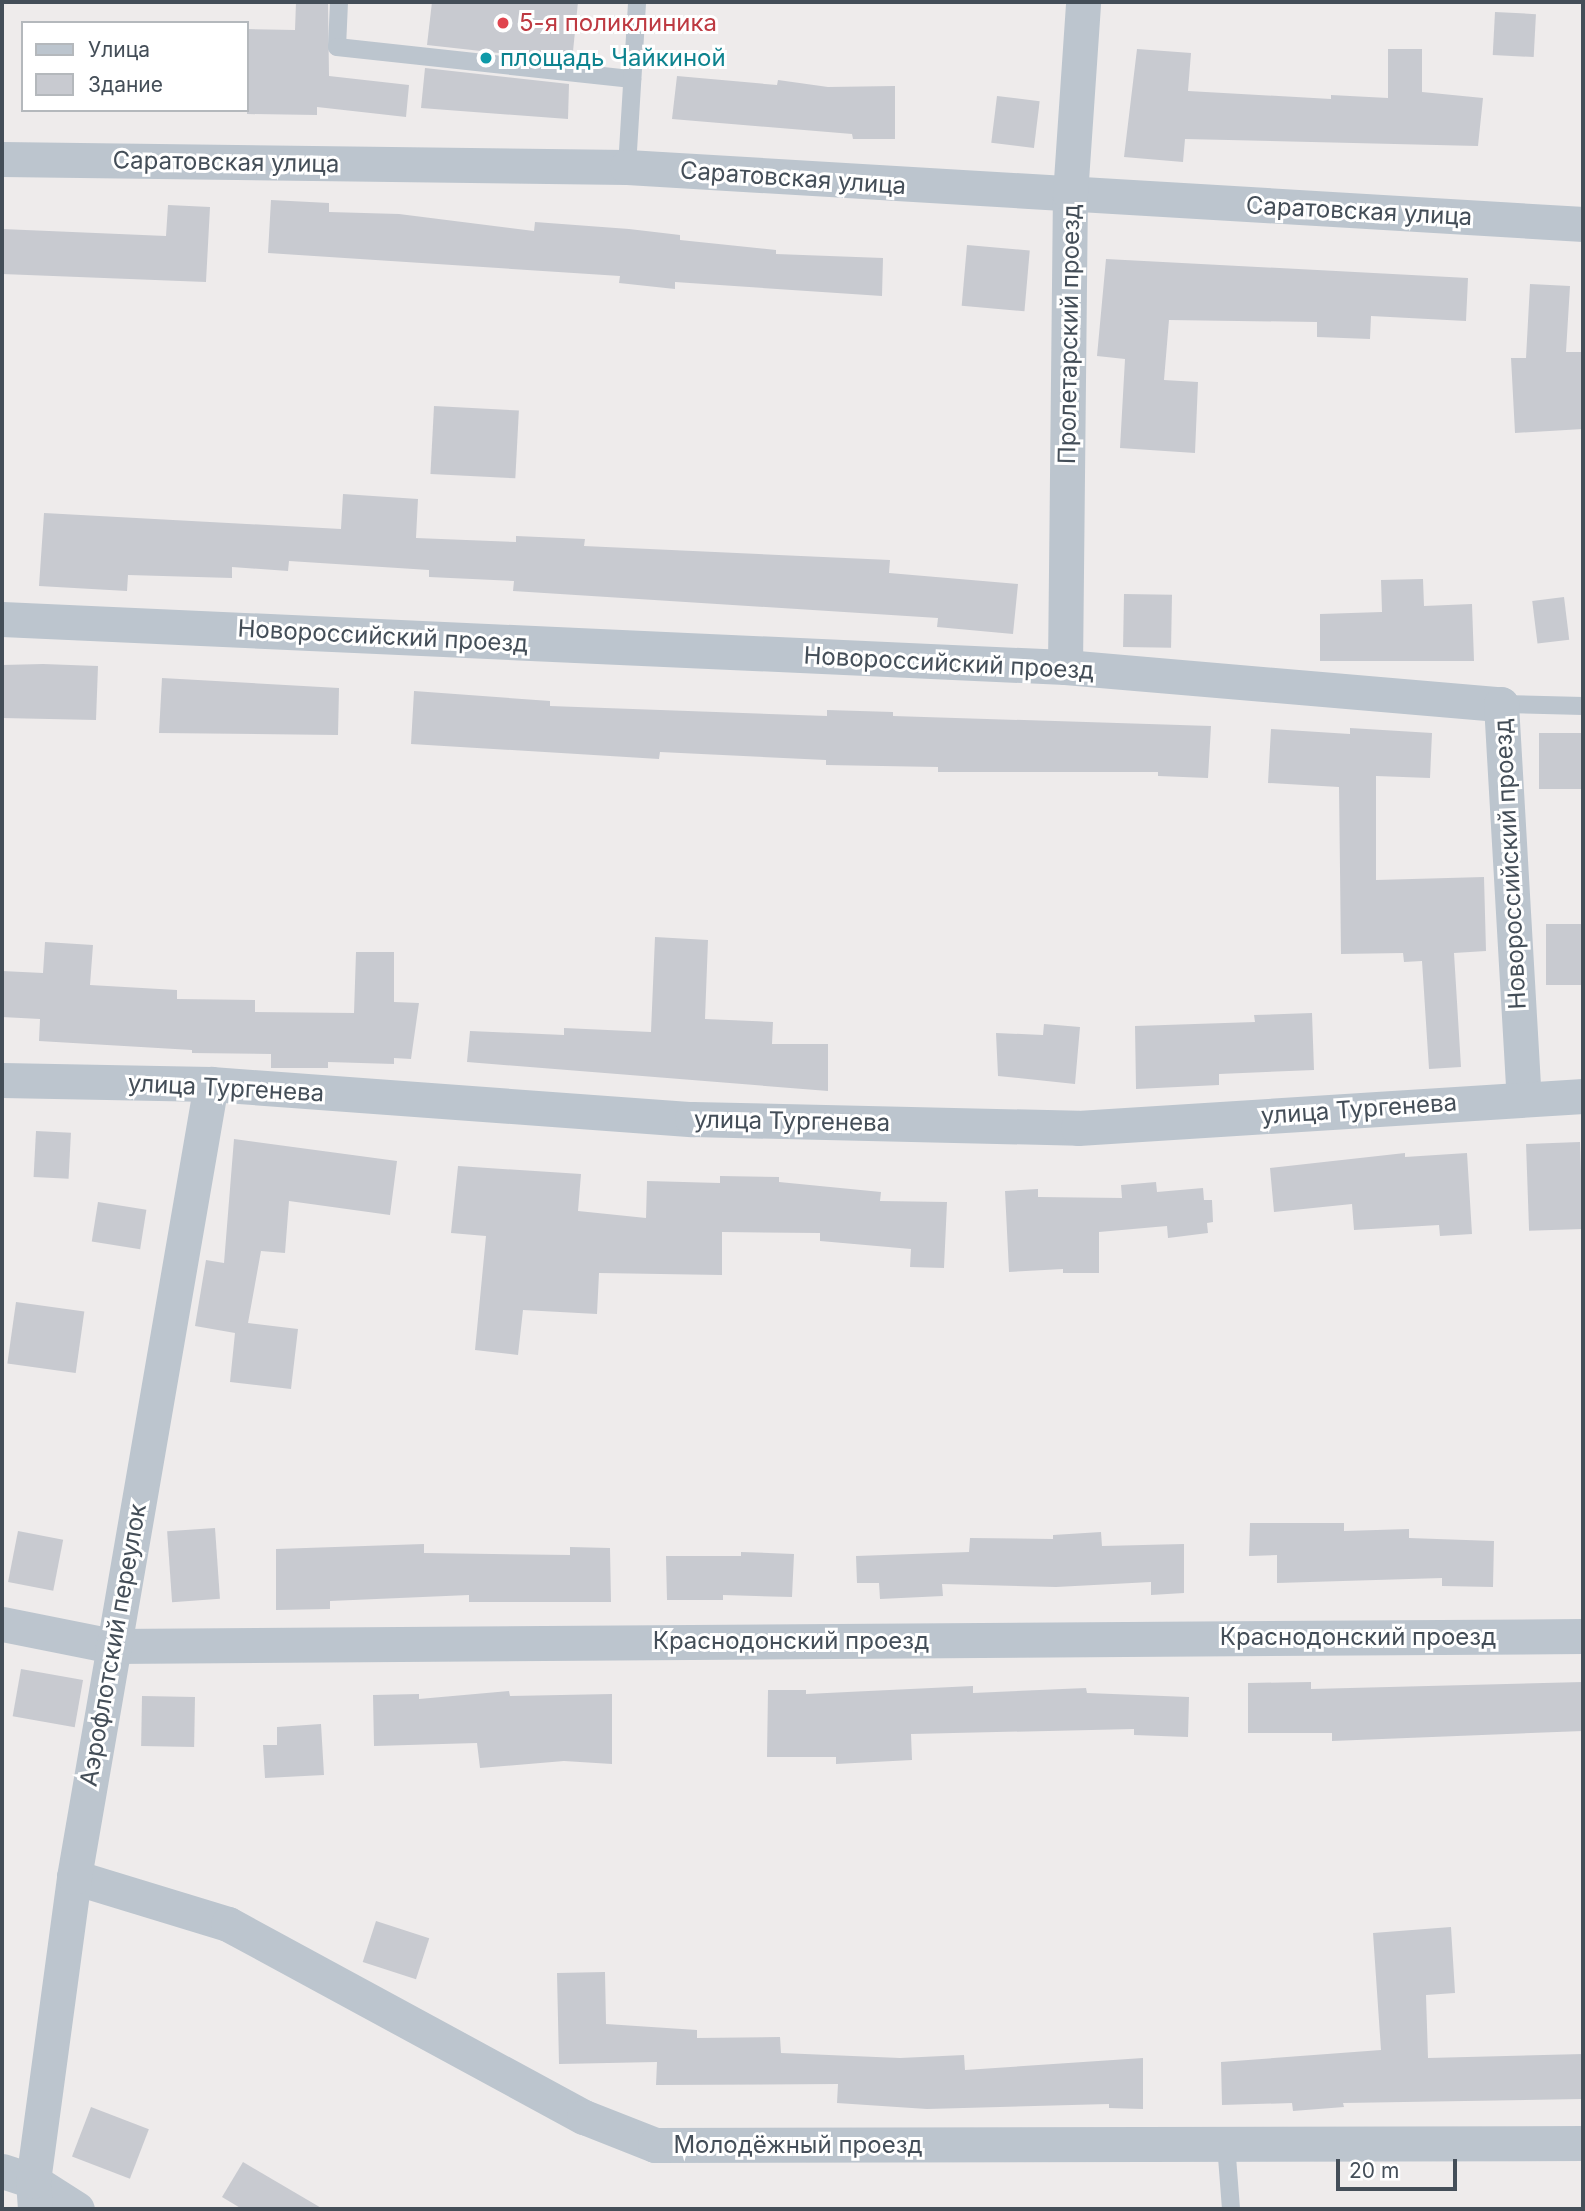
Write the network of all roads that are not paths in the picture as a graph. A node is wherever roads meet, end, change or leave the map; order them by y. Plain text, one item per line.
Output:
1 (339, 2) edge
2 (637, 2) edge
3 (1083, 2) edge
4 (632, 79) junction
5 (2, 159) edge
6 (627, 167) junction
7 (1070, 195) junction
8 (1583, 224) edge
9 (2, 619) edge
10 (1065, 667) junction
11 (1501, 704) junction
12 (1583, 706) edge
13 (2, 1080) edge
14 (211, 1084) junction
15 (1583, 1096) edge
16 (1524, 1098) junction
17 (2, 1624) edge
18 (1583, 1636) edge
19 (112, 1646) junction
20 (74, 1877) junction
21 (1583, 2143) edge
22 (1226, 2144) junction
23 (24, 2187) edge
24 (77, 2209) edge
25 (1231, 2209) edge

1 - 4 lane
2 - 4 lane
3 - 7 street, Пролетарский проезд
4 - 6 lane
5 - 6 street, Саратовская улица
6 - 7 street, Саратовская улица
7 - 8 street, Саратовская улица
7 - 10 street, Пролетарский проезд
9 - 10 street, Новороссийский проезд
10 - 11 street, Новороссийский проезд
11 - 12 lane
11 - 16 street, Новороссийский проезд
13 - 14 street, улица Тургенева
14 - 16 street, улица Тургенева
14 - 19 street, Аэрофлотский переулок
15 - 16 street, улица Тургенева
17 - 19 street, Краснодонский проезд
18 - 19 street, Краснодонский проезд
19 - 20 street, Аэрофлотский переулок
20 - 22 street, Молодёжный проезд
20 - 23 street, Аэрофлотский переулок
21 - 22 street, Молодёжный проезд
22 - 25 lane
23 - 24 street

